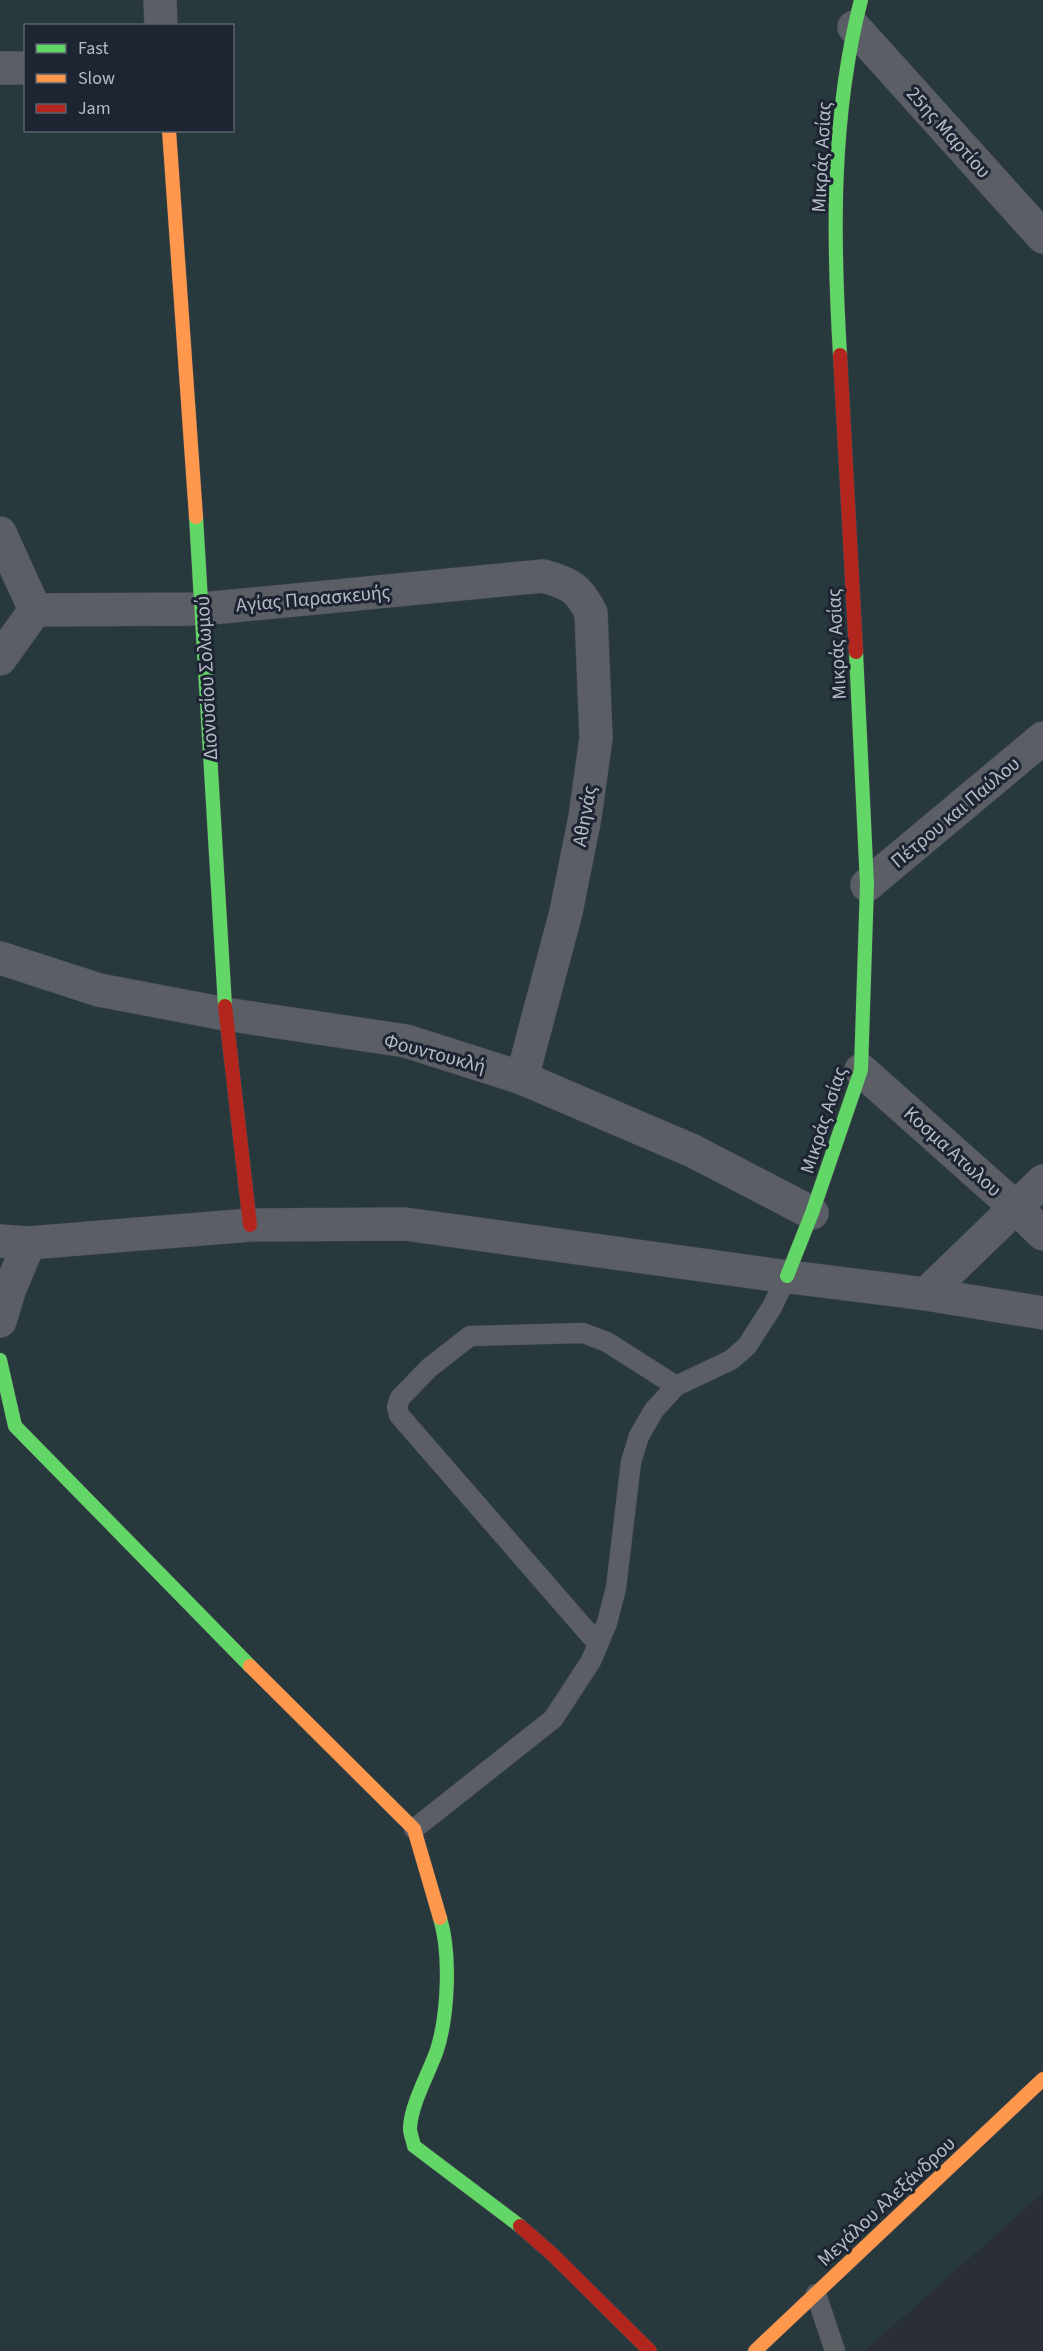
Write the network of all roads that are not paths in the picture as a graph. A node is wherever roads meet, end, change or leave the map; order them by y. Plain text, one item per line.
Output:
1 (160, 0) edge
2 (858, 14) edge
3 (161, 24) edge
4 (0, 68) edge
5 (24, 68) edge
6 (169, 132) edge
7 (1038, 222) edge
8 (0, 533) edge
9 (543, 576) joint
10 (202, 609) junction
11 (35, 610) junction
12 (0, 659) edge
13 (1043, 738) edge
14 (867, 885) junction
15 (0, 958) edge
16 (225, 1014) junction
17 (861, 1070) junction
18 (522, 1078) junction
19 (1043, 1181) edge
20 (1015, 1207) junction
21 (812, 1213) junction
22 (250, 1225) junction
23 (1043, 1234) edge
24 (14, 1242) edge
25 (787, 1276) junction
26 (926, 1294) junction
27 (1043, 1313) edge
28 (0, 1321) edge
29 (0, 1360) edge
30 (676, 1386) junction
31 (7, 1426) edge
32 (598, 1644) junction
33 (414, 1828) junction
34 (1043, 2079) edge
35 (816, 2294) junction
36 (650, 2351) edge
37 (755, 2351) edge
38 (835, 2351) edge

1 - 3 street
2 - 7 street, 25ης Μαρτίου
2 - 14 street, Μικράς Ασίας
4 - 5 street
6 - 10 street, Διονυσίου Σολωμού
8 - 11 street
9 - 10 street, Αγίας Παρασκευής
9 - 18 street, Αθηνάς
10 - 11 street, Αγίας Παρασκευής
10 - 16 street, Διονυσίου Σολωμού
11 - 12 street
13 - 14 street, Πέτρου και Παύλου
14 - 17 street, Μικράς Ασίας
15 - 16 street, Φουντουκλή
16 - 18 street, Φουντουκλή
16 - 22 street, Διονυσίου Σολωμού
17 - 20 street, Κοσμα Ατωλου
17 - 21 street, Μικράς Ασίας
18 - 21 street, Φουντουκλή
19 - 20 street
20 - 23 street, Κοσμα Ατωλου
20 - 26 street
21 - 25 street, Μικράς Ασίας
22 - 24 street
22 - 25 street
24 - 28 street
25 - 26 street
25 - 30 lane
26 - 27 street
29 - 31 street
30 - 32 lane
30 - 32 lane
31 - 33 street
32 - 33 lane
33 - 36 street
34 - 35 street, Μεγάλου Αλεξάνδρου
35 - 37 street, Μεγάλου Αλεξάνδρου
35 - 38 lane

